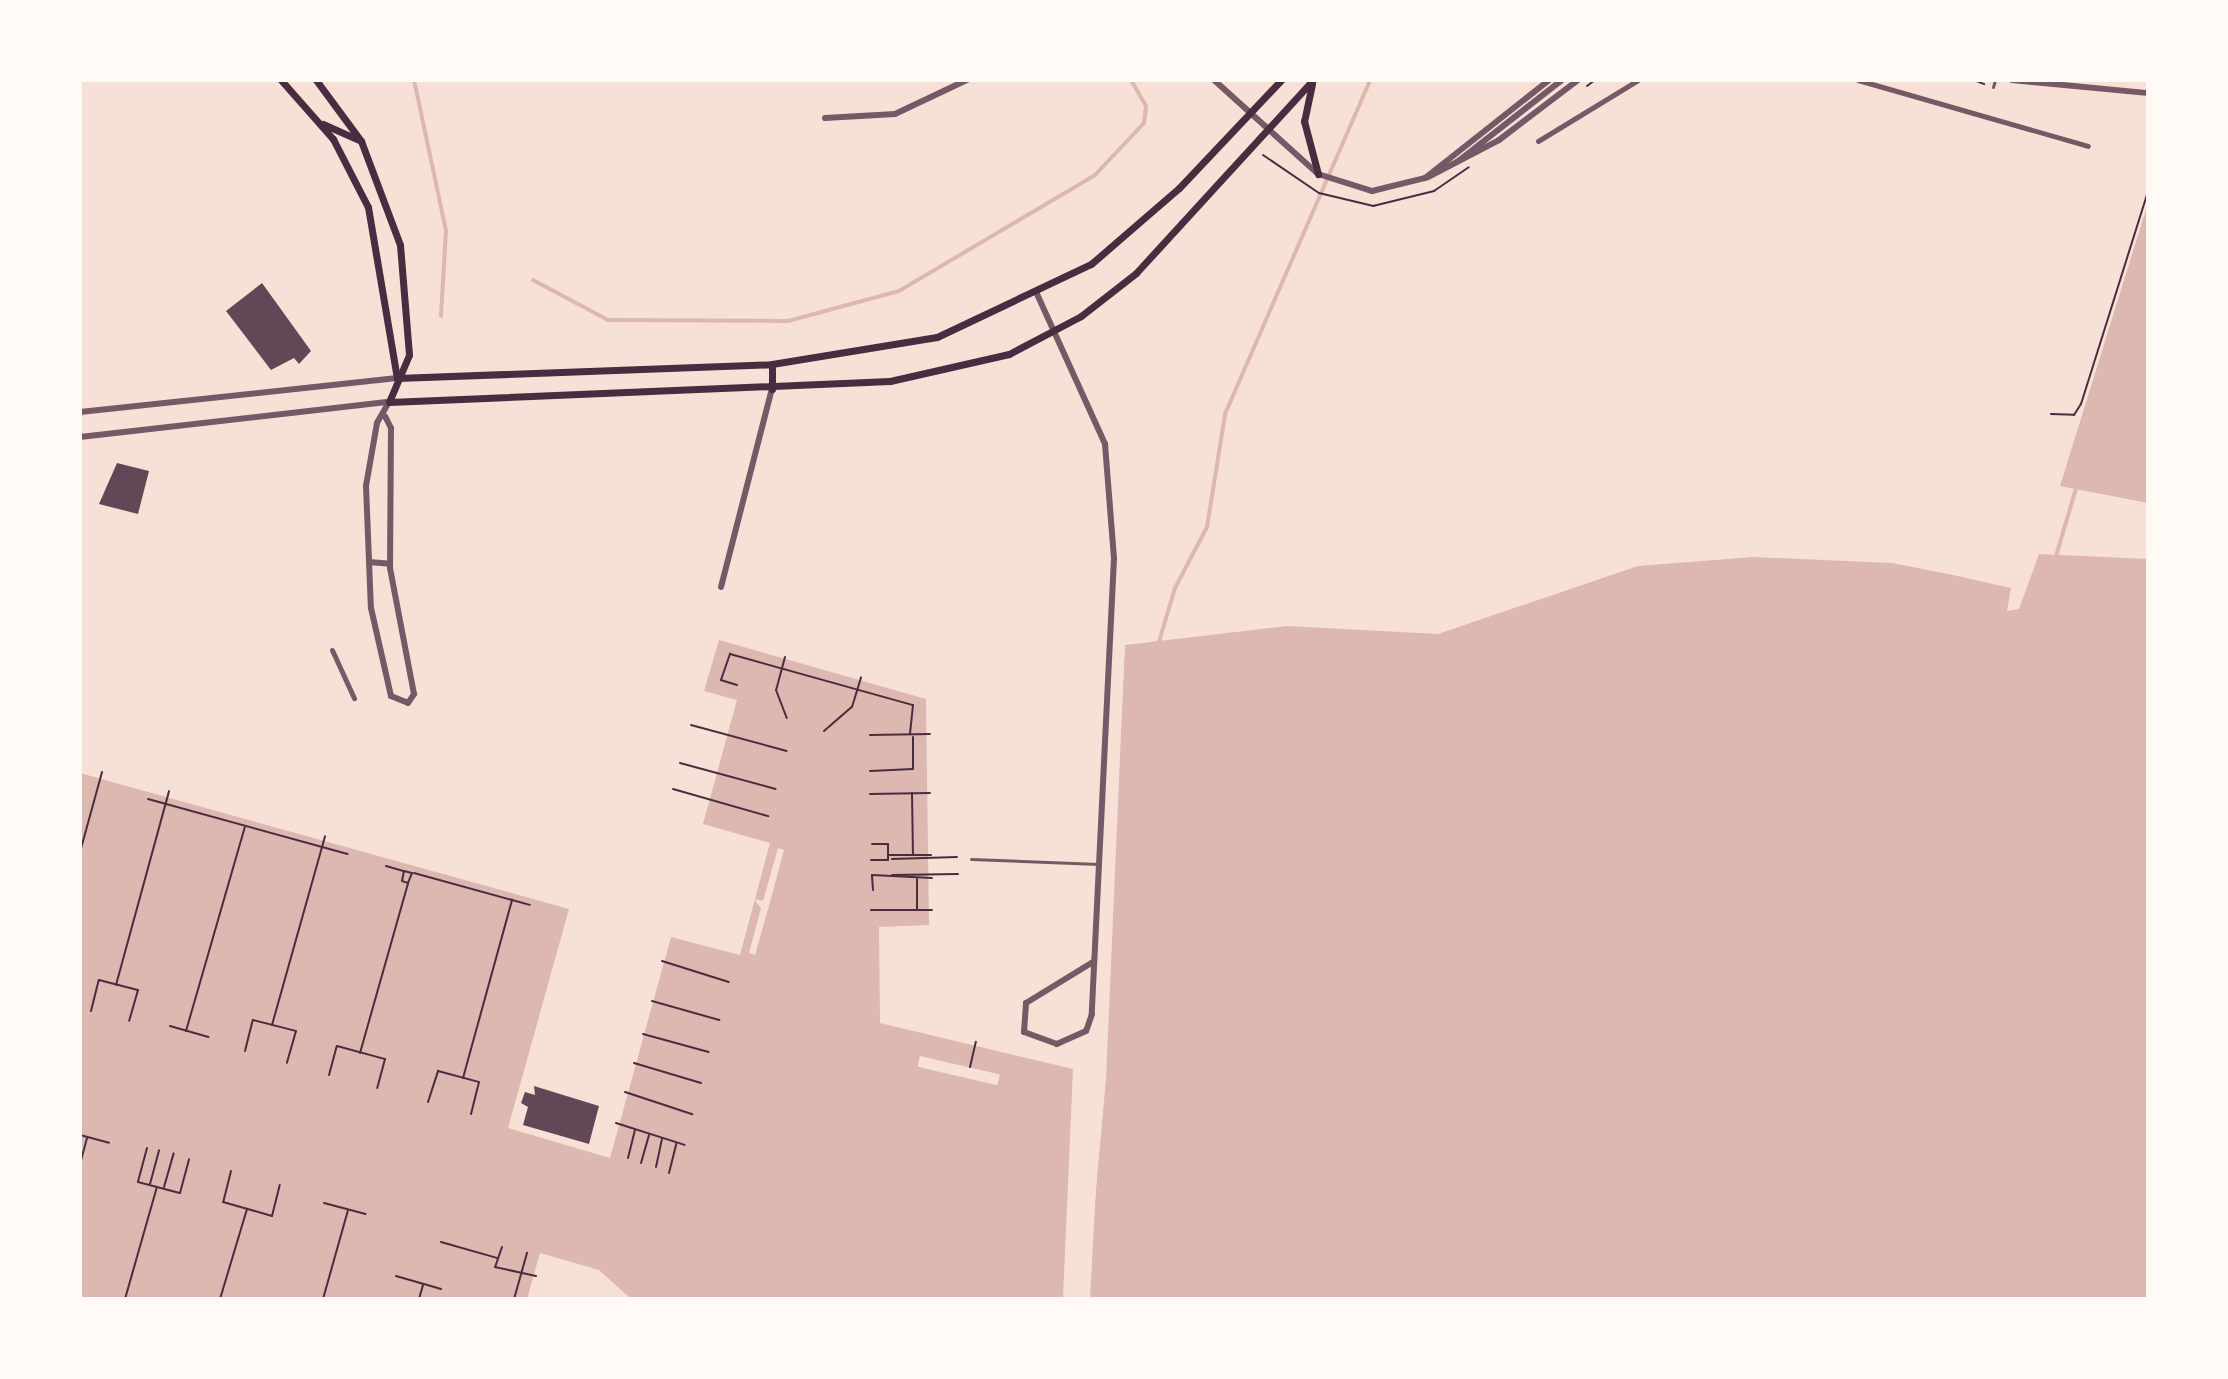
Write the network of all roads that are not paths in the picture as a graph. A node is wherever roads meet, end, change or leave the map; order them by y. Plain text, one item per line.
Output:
1 (281, 80) edge
2 (316, 80) edge
3 (967, 80) edge
4 (1214, 80) edge
5 (1281, 80) edge
6 (1313, 80) edge
7 (1549, 80) edge
8 (1562, 80) edge
9 (1578, 80) edge
10 (1638, 80) edge
11 (1858, 80) edge
12 (1995, 80) edge
13 (2012, 80) edge
14 (1993, 87) road end
15 (2148, 93) edge
16 (1249, 114) junction
17 (825, 118) dead end
18 (1506, 118) junction
19 (320, 123) junction
20 (1267, 131) junction
21 (361, 141) junction
22 (1538, 141) dead end
23 (2088, 146) dead end
24 (1318, 174) junction
25 (1442, 174) junction
26 (1425, 178) junction
27 (1037, 294) junction
28 (1056, 331) junction
29 (772, 364) junction
30 (397, 378) junction
31 (772, 389) junction
32 (389, 402) junction
33 (80, 412) edge
34 (385, 416) junction
35 (80, 437) edge
36 (369, 562) junction
37 (390, 564) junction
38 (721, 587) dead end
39 (332, 650) dead end
40 (354, 698) dead end
41 (971, 859) dead end
42 (1099, 864) junction
43 (1093, 962) junction

1 - 19 main road
2 - 21 main road
3 - 17 street
4 - 16 street
5 - 16 main road
6 - 20 main road
6 - 24 main road
7 - 18 street
8 - 18 street
9 - 25 street
10 - 22 street
11 - 23 street
12 - 14 lane
13 - 15 street
16 - 20 street
16 - 27 main road
18 - 25 street
18 - 26 street
19 - 21 main road
19 - 30 main road
20 - 24 street
20 - 28 main road
21 - 30 main road
24 - 26 street
25 - 26 street
27 - 28 street
27 - 29 main road
28 - 31 main road
28 - 42 street
29 - 30 main road
29 - 31 main road
30 - 32 main road
30 - 33 street
31 - 32 main road
31 - 38 street
32 - 34 street
32 - 35 street
34 - 36 street
34 - 37 street
36 - 37 street
36 - 37 street
39 - 40 street
41 - 42 lane
42 - 43 street
43 - 43 street

